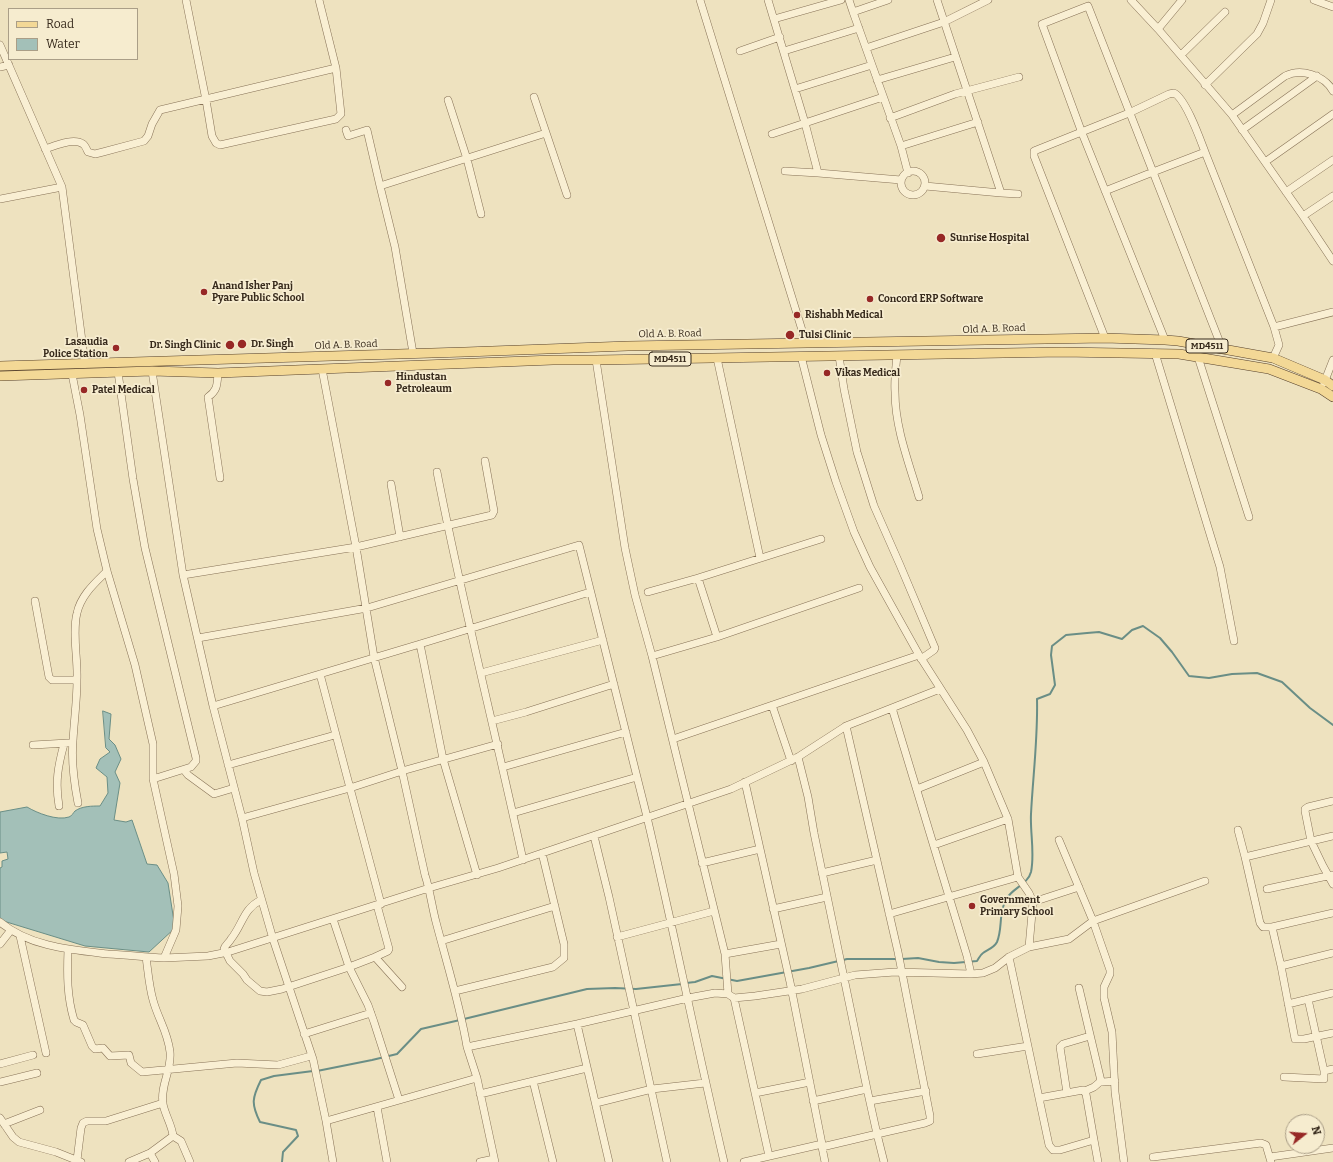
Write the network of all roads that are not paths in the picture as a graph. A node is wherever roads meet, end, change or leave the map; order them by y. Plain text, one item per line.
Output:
1 (186, 0) edge
2 (319, 0) edge
3 (700, 0) edge
4 (768, 0) edge
5 (841, 0) edge
6 (849, 0) edge
7 (888, 0) edge
8 (937, 0) edge
9 (988, 0) edge
10 (1131, 0) edge
11 (1182, 0) edge
12 (1271, 0) edge
13 (1314, 0) edge
14 (1333, 7) edge
15 (853, 12) junction
16 (1225, 12) dead end
17 (774, 19) junction
18 (944, 22) junction
19 (859, 28) junction
20 (1158, 29) junction
21 (780, 37) junction
22 (0, 45) edge
23 (866, 48) junction
24 (740, 51) dead end
25 (784, 51) junction
26 (1181, 55) junction
27 (955, 57) junction
28 (9, 65) junction
29 (872, 65) junction
30 (0, 67) edge
31 (336, 68) junction
32 (1317, 76) junction
33 (1019, 77) dead end
34 (877, 80) junction
35 (1205, 85) junction
36 (795, 89) junction
37 (966, 90) junction
38 (1333, 91) edge
39 (534, 97) dead end
40 (883, 97) junction
41 (206, 100) junction
42 (448, 100) dead end
43 (1129, 113) junction
44 (1333, 114) edge
45 (1232, 115) junction
46 (890, 118) junction
47 (978, 122) junction
48 (805, 123) junction
49 (346, 130) dead end
50 (1242, 130) junction
51 (1082, 133) junction
52 (546, 134) junction
53 (772, 134) dead end
54 (901, 146) junction
55 (45, 149) junction
56 (1205, 152) junction
57 (467, 159) junction
58 (1333, 160) edge
59 (1265, 162) junction
60 (785, 171) dead end
61 (1153, 172) junction
62 (818, 173) junction
63 (908, 173) junction
64 (901, 180) junction
65 (380, 186) junction
66 (925, 186) junction
67 (62, 187) junction
68 (1105, 191) junction
69 (1286, 192) junction
70 (1001, 193) junction
71 (1018, 194) dead end
72 (567, 195) dead end
73 (1333, 196) edge
74 (0, 199) edge
75 (481, 214) dead end
76 (1303, 216) junction
77 (1330, 250) edge
78 (1333, 261) edge
79 (1333, 312) edge
80 (1274, 327) junction
81 (1063, 338) junction
82 (1106, 338) junction
83 (1165, 340) junction
84 (806, 343) junction
85 (1222, 348) junction
86 (1062, 352) junction
87 (413, 353) junction
88 (1155, 353) junction
89 (897, 355) junction
90 (801, 356) junction
91 (839, 356) junction
92 (1198, 357) junction
93 (717, 358) junction
94 (1273, 358) junction
95 (596, 360) junction
96 (1333, 360) edge
97 (85, 364) junction
98 (0, 366) edge
99 (322, 369) junction
100 (152, 371) junction
101 (118, 372) junction
102 (218, 373) junction
103 (72, 374) junction
104 (0, 376) edge
105 (1325, 380) junction
106 (1333, 386) edge
107 (1321, 389) junction
108 (1333, 397) edge
109 (485, 461) dead end
110 (437, 472) dead end
111 (220, 478) dead end
112 (391, 484) dead end
113 (919, 497) dead end
114 (1249, 517) dead end
115 (447, 526) junction
116 (400, 537) junction
117 (821, 539) dead end
118 (356, 547) junction
119 (760, 558) junction
120 (107, 571) junction
121 (183, 575) junction
122 (698, 578) junction
123 (460, 580) junction
124 (860, 588) dead end
125 (590, 592) junction
126 (648, 592) dead end
127 (35, 601) dead end
128 (367, 608) junction
129 (470, 628) junction
130 (717, 637) junction
131 (198, 638) junction
132 (603, 640) junction
133 (1234, 640) dead end
134 (420, 644) junction
135 (652, 656) junction
136 (374, 657) junction
137 (920, 657) junction
138 (480, 673) junction
139 (320, 674) junction
140 (77, 680) junction
141 (614, 684) junction
142 (940, 689) junction
143 (772, 705) junction
144 (213, 706) junction
145 (892, 708) junction
146 (492, 721) junction
147 (846, 726) junction
148 (626, 732) junction
149 (335, 735) junction
150 (673, 739) junction
151 (72, 743) junction
152 (64, 744) junction
153 (498, 744) junction
154 (34, 745) dead end
155 (798, 757) junction
156 (443, 759) junction
157 (790, 761) junction
158 (984, 762) junction
159 (228, 765) junction
160 (503, 767) junction
161 (184, 770) junction
162 (402, 771) junction
163 (637, 778) junction
164 (153, 779) junction
165 (745, 782) junction
166 (234, 788) junction
167 (350, 788) junction
168 (917, 789) junction
169 (1333, 801) edge
170 (78, 802) dead end
171 (689, 803) junction
172 (59, 806) dead end
173 (513, 813) junction
174 (242, 818) junction
175 (647, 818) junction
176 (1008, 819) junction
177 (1238, 830) dead end
178 (594, 836) junction
179 (1333, 836) edge
180 (1059, 840) dead end
181 (1311, 841) junction
182 (934, 845) junction
183 (760, 850) junction
184 (542, 853) junction
185 (1245, 857) junction
186 (523, 860) junction
187 (877, 860) junction
188 (702, 863) junction
189 (822, 873) junction
190 (477, 875) junction
191 (1331, 875) edge
192 (1020, 880) junction
193 (1205, 881) dead end
194 (1333, 884) edge
195 (1079, 887) junction
196 (429, 888) junction
197 (1268, 889) dead end
198 (827, 897) junction
199 (949, 897) junction
200 (261, 900) junction
201 (1033, 902) junction
202 (379, 905) junction
203 (555, 906) junction
204 (773, 909) junction
205 (714, 911) junction
206 (1333, 913) edge
207 (889, 914) junction
208 (333, 919) junction
209 (1093, 921) junction
210 (0, 922) edge
211 (671, 923) junction
212 (1272, 927) junction
213 (11, 930) junction
214 (20, 936) junction
215 (617, 937) junction
216 (273, 939) junction
217 (441, 941) junction
218 (0, 944) edge
219 (781, 944) junction
220 (1029, 947) junction
221 (68, 950) junction
222 (225, 953) junction
223 (1333, 953) edge
224 (725, 954) junction
225 (146, 957) junction
226 (375, 957) junction
227 (1010, 957) junction
228 (164, 958) junction
229 (1281, 966) junction
230 (349, 967) junction
231 (902, 972) junction
232 (971, 974) junction
233 (844, 978) junction
234 (288, 986) junction
235 (402, 987) dead end
236 (1079, 988) dead end
237 (455, 991) junction
238 (791, 991) junction
239 (1333, 993) edge
240 (731, 996) junction
241 (688, 998) junction
242 (1308, 999) junction
243 (1288, 1004) junction
244 (634, 1010) junction
245 (371, 1013) junction
246 (577, 1024) junction
247 (1333, 1033) edge
248 (304, 1034) junction
249 (1090, 1036) junction
250 (1316, 1036) junction
251 (1028, 1046) junction
252 (467, 1047) junction
253 (46, 1053) dead end
254 (977, 1054) dead end
255 (34, 1055) dead end
256 (312, 1058) junction
257 (0, 1064) edge
258 (587, 1068) junction
259 (1333, 1069) edge
260 (169, 1070) junction
261 (1324, 1071) junction
262 (37, 1073) dead end
263 (1284, 1077) dead end
264 (476, 1078) junction
265 (533, 1081) junction
266 (1101, 1081) junction
267 (1115, 1081) junction
268 (0, 1082) edge
269 (810, 1082) junction
270 (705, 1083) junction
271 (652, 1089) junction
272 (868, 1089) junction
273 (926, 1091) junction
274 (1085, 1091) junction
275 (755, 1093) junction
276 (1067, 1093) junction
277 (480, 1094) junction
278 (1039, 1098) junction
279 (399, 1100) junction
280 (814, 1101) junction
281 (870, 1101) junction
282 (596, 1102) junction
283 (163, 1103) junction
284 (377, 1107) junction
285 (40, 1110) dead end
286 (2, 1121) edge
287 (326, 1121) junction
288 (877, 1134) junction
289 (173, 1136) junction
290 (1094, 1140) junction
291 (1333, 1148) edge
292 (150, 1153) junction
293 (769, 1156) junction
294 (1153, 1157) dead end
295 (494, 1160) edge
296 (1270, 1160) edge
297 (80, 1161) edge
298 (129, 1162) edge
299 (155, 1162) edge
300 (190, 1162) edge
301 (333, 1162) edge
302 (387, 1162) edge
303 (480, 1162) edge
304 (552, 1162) edge
305 (609, 1162) edge
306 (667, 1162) edge
307 (724, 1162) edge
308 (744, 1162) edge
309 (825, 1162) edge
310 (884, 1162) edge
311 (1098, 1162) edge
312 (1124, 1162) edge

1 - 41 street
2 - 31 street
3 - 84 street
4 - 17 street
5 - 17 street
6 - 15 street
7 - 15 street
8 - 18 street
9 - 18 street
10 - 20 street
11 - 20 street
12 - 35 street
13 - 14 street
15 - 19 street
16 - 26 street
17 - 21 street
18 - 23 street
18 - 27 street
19 - 23 street
19 - 25 street
20 - 26 street
21 - 24 street
21 - 25 street
22 - 28 street
23 - 29 street
25 - 36 street
26 - 35 street
27 - 34 street
27 - 37 street
28 - 30 street
28 - 55 street
29 - 34 street
29 - 36 street
31 - 41 street
31 - 41 street
32 - 38 street
32 - 45 street
32 - 50 street
33 - 37 street
34 - 40 street
35 - 45 street
36 - 48 street
37 - 46 street
37 - 47 street
39 - 52 street
40 - 46 street
40 - 48 street
41 - 55 street
42 - 57 street
43 - 51 street
43 - 51 street
43 - 56 street
43 - 61 street
44 - 59 street
45 - 50 street
46 - 54 street
47 - 54 street
47 - 70 street
48 - 53 street
48 - 62 street
49 - 65 street
50 - 59 street
51 - 68 street
51 - 82 street
52 - 57 street
52 - 72 street
54 - 63 street
55 - 67 street
56 - 61 street
56 - 80 street
57 - 65 street
57 - 75 street
58 - 69 street
59 - 69 street
60 - 62 street
61 - 68 street
61 - 85 street
62 - 64 street
63 - 64 street
63 - 66 street
64 - 66 street
65 - 87 street
66 - 70 street
67 - 74 street
67 - 97 street
68 - 83 street
69 - 76 street
70 - 71 street
73 - 76 street
76 - 77 street
77 - 78 street
79 - 80 street
80 - 94 street
81 - 82 main road, Old A. B. Road / MD4511
81 - 84 main road, Old A. B. Road / MD4511
81 - 86 main road
82 - 83 main road, Old A. B. Road / MD4511
83 - 85 main road, Old A. B. Road / MD4511
84 - 87 main road, Old A. B. Road / MD4511
85 - 94 main road, Old A. B. Road / MD4511
86 - 88 main road, MD4511
86 - 89 main road, MD4511
87 - 97 main road, Old A. B. Road / MD4511
88 - 92 main road, MD4511
88 - 133 street
89 - 91 main road, MD4511
89 - 113 street
90 - 91 main road, MD4511
90 - 93 main road, MD4511
90 - 137 street
91 - 137 street
92 - 107 main road, MD4511
92 - 114 street
93 - 95 main road, MD4511
93 - 119 street
94 - 105 main road, Old A. B. Road / MD4511
95 - 99 main road, MD4511
95 - 135 street
96 - 105 street
97 - 98 main road, Old A. B. Road / MD4511
99 - 102 main road, MD4511
99 - 118 street
100 - 101 main road, MD4511
100 - 102 main road, MD4511
100 - 121 street
101 - 103 main road, MD4511
101 - 161 street
102 - 111 street
103 - 104 main road, MD4511
103 - 120 street
105 - 106 main road, Old A. B. Road / MD4511
105 - 107 street
107 - 108 main road, MD4511
109 - 115 street
110 - 115 street
112 - 116 street
115 - 116 street
115 - 123 street
116 - 118 street
117 - 119 street
118 - 121 street
118 - 128 street
119 - 122 street
120 - 140 street
120 - 164 street
121 - 131 street
122 - 126 street
122 - 130 street
123 - 125 street
123 - 128 street
123 - 129 street
124 - 130 street
125 - 129 street
125 - 132 street
127 - 140 street
128 - 131 street
128 - 136 street
129 - 134 street
129 - 138 street
130 - 135 street
131 - 144 street
132 - 138 street
132 - 141 street
134 - 136 street
134 - 156 street
135 - 150 street
136 - 139 street
136 - 162 street
137 - 142 street
137 - 143 street
138 - 146 street
139 - 144 street
139 - 149 street
140 - 151 street
141 - 146 street
141 - 148 street
142 - 145 street
142 - 158 street
143 - 150 street
143 - 157 street
144 - 159 street
145 - 147 street
145 - 168 street
146 - 153 street
147 - 155 street
147 - 187 street
148 - 160 street
148 - 163 street
149 - 159 street
149 - 167 street
150 - 171 street
151 - 152 street
151 - 170 street
152 - 154 street
152 - 172 street
153 - 156 street
153 - 160 street
155 - 157 street
155 - 189 street
156 - 162 street
156 - 190 street
157 - 165 street
158 - 168 street
158 - 176 street
159 - 166 street
160 - 173 street
161 - 164 street
161 - 166 street
162 - 167 street
162 - 196 street
163 - 173 street
163 - 175 street
164 - 228 street
165 - 171 street
165 - 183 street
166 - 174 street
167 - 174 street
167 - 202 street
168 - 182 street
169 - 181 street
171 - 175 street
171 - 188 street
173 - 186 street
174 - 200 street
175 - 178 street
175 - 211 street
176 - 182 street
176 - 192 street
177 - 185 street
178 - 184 street
178 - 215 street
179 - 181 street
180 - 195 street
181 - 185 street
181 - 191 street
182 - 199 street
183 - 188 street
183 - 204 street
184 - 186 street
184 - 203 street
185 - 212 street
186 - 190 street
187 - 189 street
187 - 207 street
188 - 205 street
189 - 198 street
190 - 196 street
191 - 194 street
191 - 197 street
192 - 199 street
192 - 201 street
193 - 209 street
195 - 201 street
195 - 209 street
196 - 202 street
196 - 217 street
198 - 204 street
198 - 233 street
199 - 207 street
199 - 232 street
200 - 216 street
200 - 222 street
201 - 220 street
202 - 208 street
202 - 226 street
203 - 217 street
203 - 237 street
204 - 219 street
205 - 211 street
205 - 224 street
206 - 212 street
207 - 231 street
208 - 216 street
208 - 230 street
209 - 220 street
209 - 267 street
210 - 213 street
211 - 215 street
211 - 241 street
212 - 229 street
213 - 214 street
213 - 218 street
214 - 221 street
214 - 253 street
215 - 244 street
216 - 222 street
216 - 234 street
217 - 237 street
219 - 224 street
219 - 238 street
220 - 227 street
221 - 225 street
221 - 260 street
222 - 228 street
222 - 234 street
223 - 229 street
224 - 240 street
225 - 228 street
225 - 260 street
226 - 230 street
226 - 235 street
227 - 232 street
227 - 251 street
229 - 243 street
230 - 234 street
230 - 245 street
231 - 232 street
231 - 233 street
231 - 273 street
233 - 238 street
233 - 272 street
234 - 248 street
236 - 249 street
237 - 252 street
238 - 240 street
238 - 269 street
239 - 242 street
240 - 241 street
240 - 275 street
241 - 244 street
241 - 270 street
242 - 243 street
242 - 250 street
243 - 250 street
244 - 246 street
244 - 271 street
245 - 248 street
245 - 279 street
246 - 252 street
246 - 258 street
247 - 250 street
248 - 256 street
249 - 266 street
249 - 276 street
250 - 261 street
251 - 254 street
251 - 278 street
252 - 264 street
255 - 257 street
256 - 260 street
256 - 287 street
258 - 265 street
258 - 282 street
259 - 261 street
260 - 283 street
261 - 263 street
262 - 268 street
264 - 277 street
264 - 279 street
265 - 277 street
265 - 304 street
266 - 267 street
266 - 274 street
267 - 312 street
269 - 275 street
269 - 280 street
270 - 271 street
270 - 307 street
271 - 282 street
271 - 306 street
272 - 280 street
272 - 281 street
273 - 281 street
273 - 288 street
274 - 276 street
274 - 290 street
275 - 293 street
276 - 278 street
277 - 295 street
278 - 290 street
279 - 284 street
280 - 293 street
281 - 288 street
282 - 305 street
283 - 289 street
283 - 297 street
284 - 287 street
284 - 302 street
285 - 286 street
286 - 297 street
287 - 301 street
288 - 309 street
288 - 310 street
289 - 292 street
289 - 300 street
290 - 311 street
291 - 296 street
292 - 298 street
292 - 299 street
293 - 308 street
294 - 296 street
295 - 303 street

